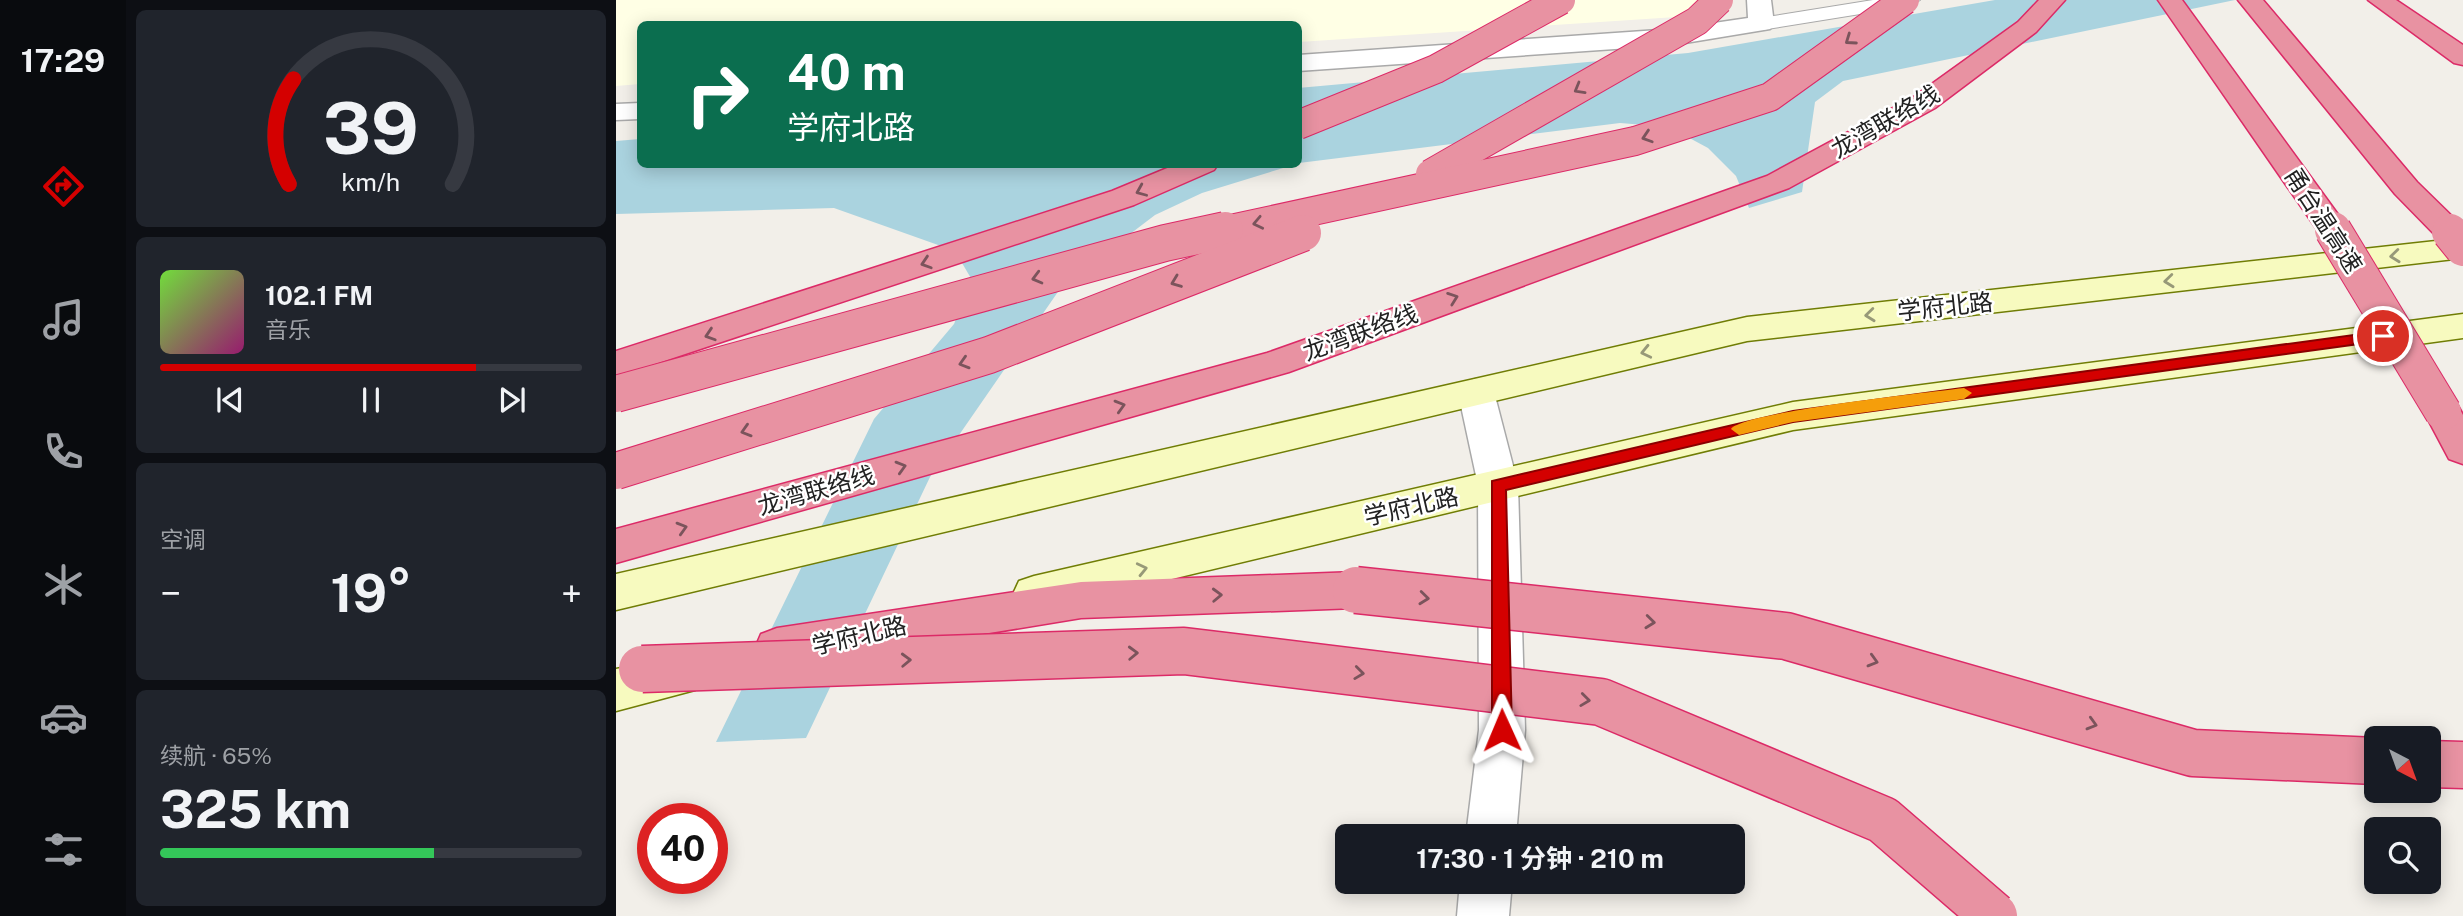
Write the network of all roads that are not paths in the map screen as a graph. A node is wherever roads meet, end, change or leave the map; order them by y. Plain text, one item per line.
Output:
1 (1561, 0) edge
2 (1719, 0) edge
3 (1908, 0) edge
4 (2053, 0) edge
5 (2171, 0) edge
6 (2250, 0) edge
7 (2380, 0) edge
8 (1760, 12) edge
9 (2463, 57) edge
10 (1302, 64) edge
11 (637, 111) edge
12 (616, 112) edge
13 (1302, 123) edge
14 (1194, 168) edge
15 (2459, 243) edge
16 (2463, 326) edge
17 (616, 364) edge
18 (1476, 392) junction
19 (616, 394) edge
20 (2463, 449) edge
21 (616, 471) edge
22 (1498, 485) junction
23 (616, 546) edge
24 (616, 592) edge
25 (625, 678) edge
26 (2364, 760) edge
27 (2441, 764) edge
28 (2463, 765) edge
29 (1492, 824) edge
30 (1485, 894) edge
31 (1483, 916) edge
32 (1994, 916) edge

1 - 13 highway, bridge
2 -> 21 highway, bridge
3 - 8 street
3 -> 19 highway, bridge
23 -> 4 highway, 龙湾联络线
5 - 20 highway, 甬台温高速, bridge
6 - 15 highway
7 - 9 highway
8 - 10 street
11 - 12 street
14 -> 17 highway
15 -> 18 main road, 学府北路
16 - 22 main road, 学府北路
18 - 22 street
18 - 24 main road, 学府北路
25 -> 22 main road, 学府北路, bridge
22 - 29 street
25 -> 26 highway, bridge
25 -> 32 highway, bridge
27 - 28 highway
30 - 31 street

